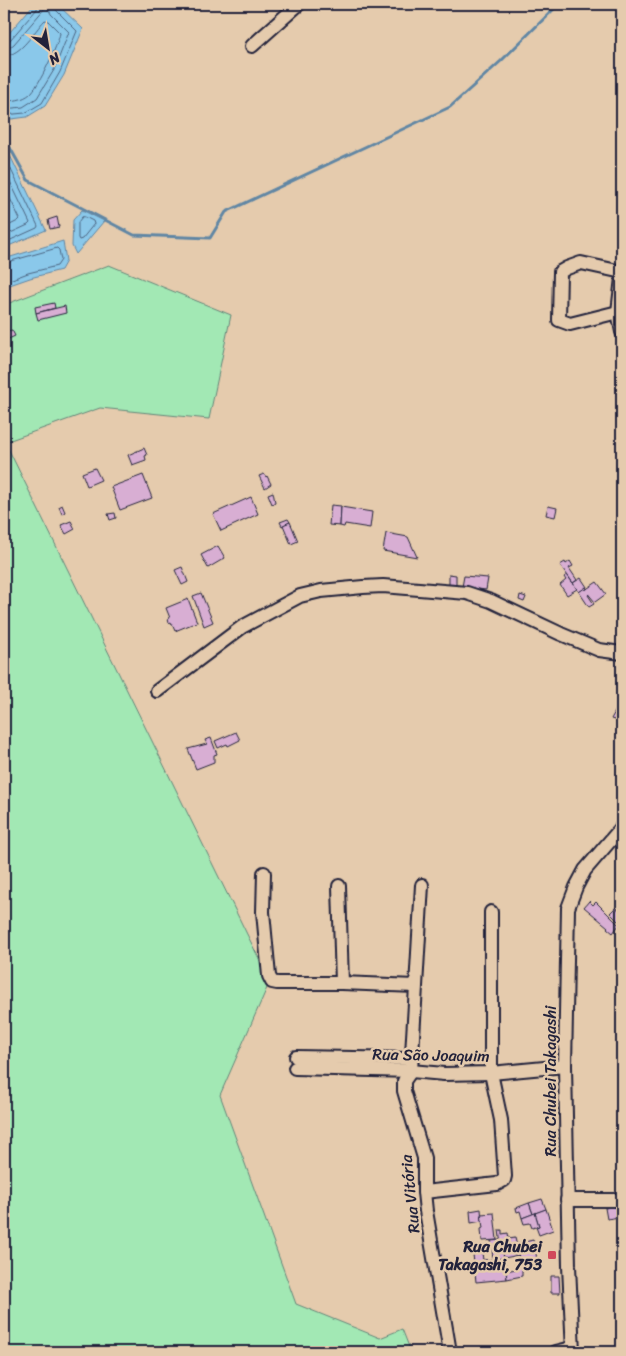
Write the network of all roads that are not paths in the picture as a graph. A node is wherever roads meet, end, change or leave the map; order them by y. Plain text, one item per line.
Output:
1 (299, 4) edge
2 (252, 46) dead end
3 (622, 272) edge
4 (622, 278) edge
5 (620, 312) edge
6 (622, 332) edge
7 (622, 653) edge
8 (157, 691) dead end
9 (622, 827) edge
10 (264, 873) dead end
11 (422, 885) dead end
12 (339, 886) dead end
13 (491, 912) dead end
14 (342, 983) junction
15 (415, 986) junction
16 (296, 1062) dead end
17 (411, 1065) junction
18 (565, 1066) junction
19 (491, 1073) junction
20 (424, 1192) junction
21 (567, 1200) junction
22 (622, 1200) edge
23 (573, 1350) edge
24 (450, 1352) edge
25 (556, 1352) edge

1 - 2 street
3 - 5 street
4 - 5 street
5 - 6 street
7 - 8 street
9 - 18 street, Rua Chubei Takagashi
10 - 14 street
11 - 15 street, Rua Vitória
12 - 14 street
13 - 19 street
14 - 15 street
15 - 17 street, Rua Vitória
16 - 17 street, Rua São Joaquim
17 - 19 street, Rua São Joaquim
17 - 20 street, Rua Vitória
18 - 19 street, Rua São Joaquim
18 - 21 street, Rua Chubei Takagashi
19 - 20 street
20 - 24 street, Rua Vitória
21 - 22 street
21 - 23 street, Rua Chubei Takagashi
23 - 25 street

